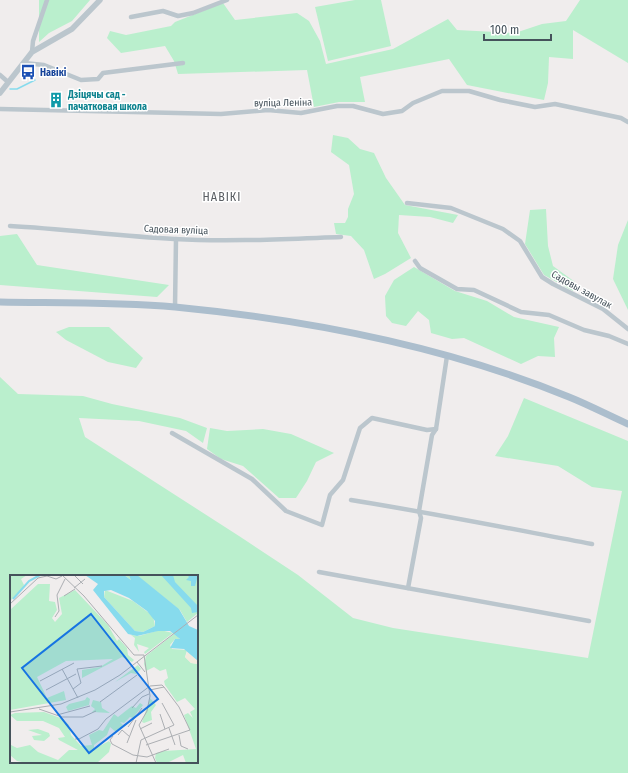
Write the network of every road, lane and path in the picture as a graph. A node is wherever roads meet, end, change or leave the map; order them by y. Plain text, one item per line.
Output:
1 (47, 0) edge
2 (100, 0) edge
3 (223, 1) edge
4 (131, 17) dead end
5 (32, 52) junction
6 (24, 63) junction
7 (183, 63) dead end
8 (0, 75) edge
9 (8, 82) junction
10 (0, 93) edge
11 (0, 109) edge
12 (628, 122) edge
13 (407, 203) dead end
14 (10, 226) dead end
15 (341, 237) dead end
16 (176, 239) junction
17 (415, 261) dead end
18 (0, 302) edge
19 (175, 307) junction
20 (628, 329) edge
21 (628, 344) edge
22 (447, 356) junction
23 (628, 424) edge
24 (436, 429) junction
25 (172, 433) dead end
26 (351, 500) dead end
27 (419, 511) junction
28 (592, 544) dead end
29 (319, 572) dead end
30 (408, 588) junction
31 (589, 621) dead end

1 - 5 street
2 - 5 street
3 - 4 street
5 - 6 street
6 - 7 street
6 - 9 street
8 - 9 street
9 - 10 street
11 - 12 street, вуліца Леніна
13 - 20 street, Садовы завулак
14 - 16 street, Садовая вуліца
15 - 16 street, Садовая вуліца
16 - 19 street
17 - 21 street
18 - 19 main road
19 - 22 main road
22 - 23 main road
22 - 24 street
24 - 25 street
24 - 27 street
26 - 27 street
27 - 28 street
27 - 30 street
29 - 30 street
30 - 31 street

